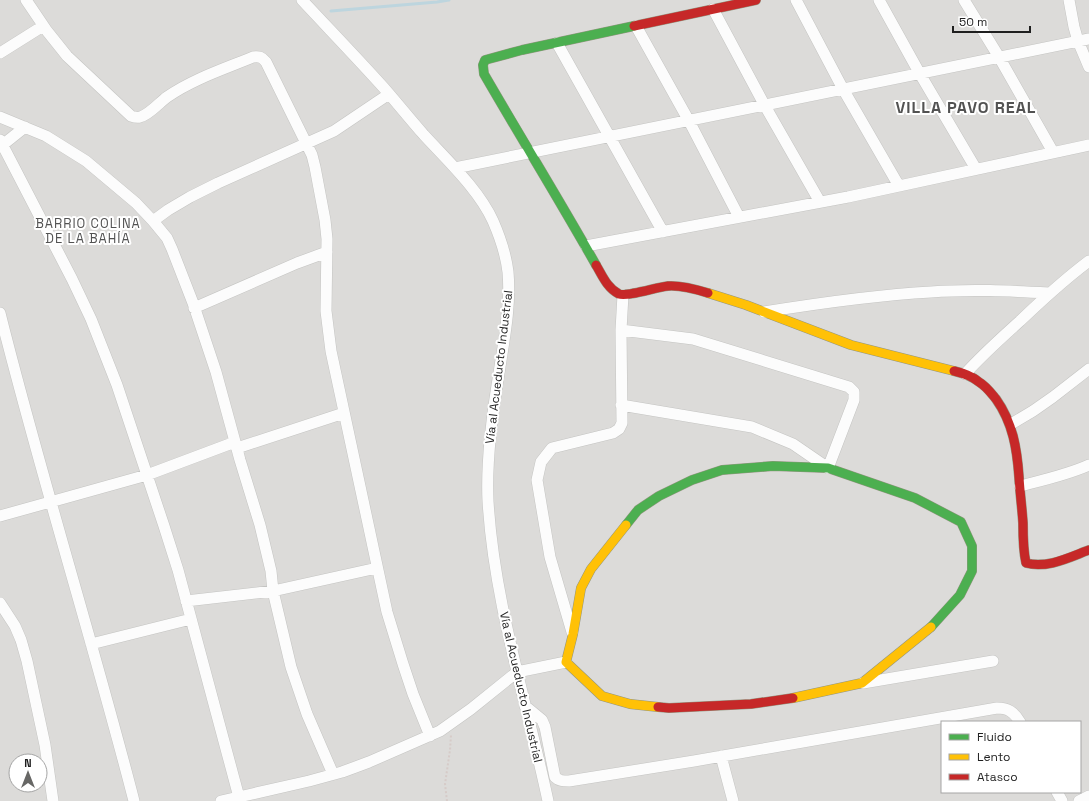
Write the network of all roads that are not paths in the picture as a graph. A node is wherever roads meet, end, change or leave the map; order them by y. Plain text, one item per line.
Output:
1 (26, 0) edge
2 (302, 0) edge
3 (756, 0) edge
4 (796, 0) edge
5 (879, 0) edge
6 (964, 0) edge
7 (1069, 0) edge
8 (713, 10) junction
9 (44, 26) junction
10 (636, 26) junction
11 (1084, 40) edge
12 (557, 43) junction
13 (0, 53) edge
14 (999, 57) junction
15 (1089, 67) edge
16 (920, 74) junction
17 (843, 89) junction
18 (389, 94) junction
19 (765, 106) junction
20 (0, 117) edge
21 (689, 121) junction
22 (25, 127) junction
23 (610, 137) junction
24 (306, 143) junction
25 (1, 144) edge
26 (1089, 145) edge
27 (1053, 152) junction
28 (530, 153) junction
29 (454, 168) junction
30 (976, 169) junction
31 (899, 186) junction
32 (820, 202) junction
33 (739, 217) junction
34 (153, 221) junction
35 (663, 232) junction
36 (586, 246) junction
37 (327, 252) junction
38 (1089, 260) edge
39 (1050, 293) junction
40 (623, 295) junction
41 (194, 308) junction
42 (764, 312) junction
43 (0, 313) edge
44 (1, 325) edge
45 (622, 330) junction
46 (1089, 368) edge
47 (965, 374) junction
48 (622, 405) junction
49 (344, 413) junction
50 (1010, 424) junction
51 (236, 445) junction
52 (1089, 465) edge
53 (828, 468) junction
54 (147, 475) junction
55 (1020, 486) junction
56 (51, 502) junction
57 (0, 516) edge
58 (1089, 550) edge
59 (377, 568) junction
60 (273, 591) junction
61 (186, 601) junction
62 (0, 603) edge
63 (191, 619) junction
64 (573, 634) junction
65 (91, 644) junction
66 (993, 661) dead end
67 (566, 662) junction
68 (517, 672) junction
69 (862, 683) junction
70 (525, 706) junction
71 (1019, 721) edge
72 (430, 736) junction
73 (720, 756) junction
74 (333, 774) junction
75 (1089, 796) edge
76 (240, 799) edge
77 (53, 801) edge
78 (134, 801) edge
79 (221, 801) edge
80 (548, 801) edge
81 (733, 801) edge
82 (1080, 801) edge

1 - 9 street
2 - 18 street, Vía al Acueducto Industrial
3 - 8 street
4 - 17 street
5 - 16 street
6 - 14 street
7 - 11 street
8 - 10 street
8 - 19 street
9 - 13 street
9 - 24 street
10 - 12 street
10 - 21 street
11 - 14 street
11 - 15 street
12 - 23 street
12 - 28 street
14 - 16 street
14 - 27 street
16 - 17 street
16 - 30 street
17 - 19 street
17 - 31 street
18 - 24 street
18 - 29 street, Vía al Acueducto Industrial
19 - 21 street
19 - 32 street
20 - 22 street
21 - 23 street
21 - 33 street
22 - 25 street
22 - 34 street
23 - 28 street
23 - 35 street
24 - 34 street
24 - 37 street
25 - 54 street
26 - 27 street
27 - 30 street
28 - 29 street
28 - 36 street
29 - 68 street, Vía al Acueducto Industrial
30 - 31 street
31 - 32 street
32 - 33 street
33 - 35 street
34 - 41 street
35 - 36 street
36 - 40 street
37 - 41 street
37 - 49 street
38 - 39 street
39 - 42 street
39 - 47 street
40 - 42 street
40 - 45 street
41 - 51 street
42 - 47 street
43 - 44 street
44 - 56 street
45 - 48 street
45 - 53 street
46 - 50 street
47 - 50 street
48 - 53 street
48 - 64 street
49 - 51 street
49 - 59 street
50 - 55 street
51 - 54 street
51 - 60 street
52 - 55 street
53 - 64 street
53 - 69 street
54 - 56 street
54 - 61 street
55 - 58 street
56 - 57 street
56 - 65 street
59 - 60 street
59 - 72 street
60 - 61 street
60 - 74 street
61 - 63 street
62 - 77 street
63 - 65 street
63 - 76 street
64 - 67 street
65 - 78 street
66 - 69 street
67 - 68 street
67 - 69 street
68 - 70 street, Vía al Acueducto Industrial
68 - 72 street
70 - 73 street
70 - 80 street, Vía al Acueducto Industrial
71 - 73 street
72 - 74 street
73 - 81 street
74 - 76 street
75 - 82 street
76 - 79 street

